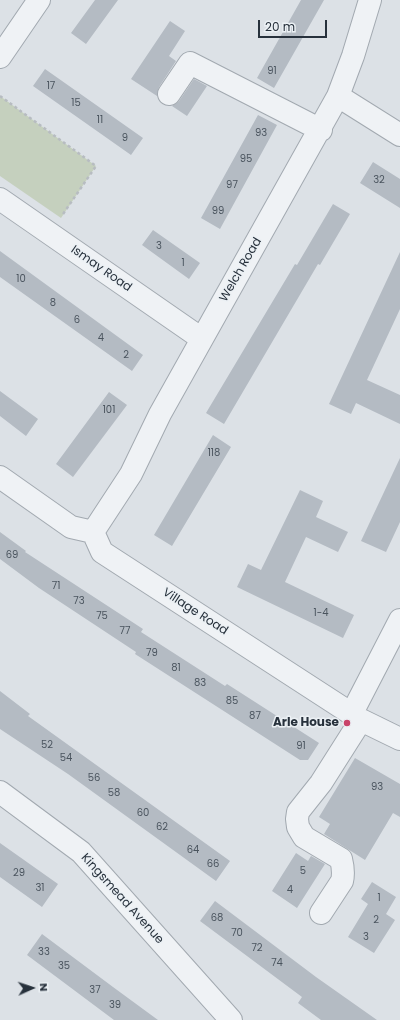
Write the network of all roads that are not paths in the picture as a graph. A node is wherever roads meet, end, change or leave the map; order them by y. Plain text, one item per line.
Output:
1 (39, 0) edge
2 (370, 0) edge
3 (0, 57) edge
4 (169, 94) dead end
5 (338, 96) junction
6 (320, 130) junction
7 (400, 134) edge
8 (0, 199) edge
9 (202, 339) junction
10 (0, 477) edge
11 (93, 532) junction
12 (400, 620) edge
13 (357, 716) junction
14 (400, 738) edge
15 (0, 792) edge
16 (321, 913) dead end
17 (232, 1020) edge

1 - 3 street
2 - 5 street, Welch Road
4 - 6 street
5 - 6 street, Welch Road
5 - 7 street
6 - 9 street, Welch Road
8 - 9 street, Ismay Road
9 - 11 street, Welch Road
10 - 11 street
11 - 13 street, Village Road
12 - 13 street
13 - 14 street, Village Road
13 - 16 street
15 - 17 street, Kingsmead Avenue

